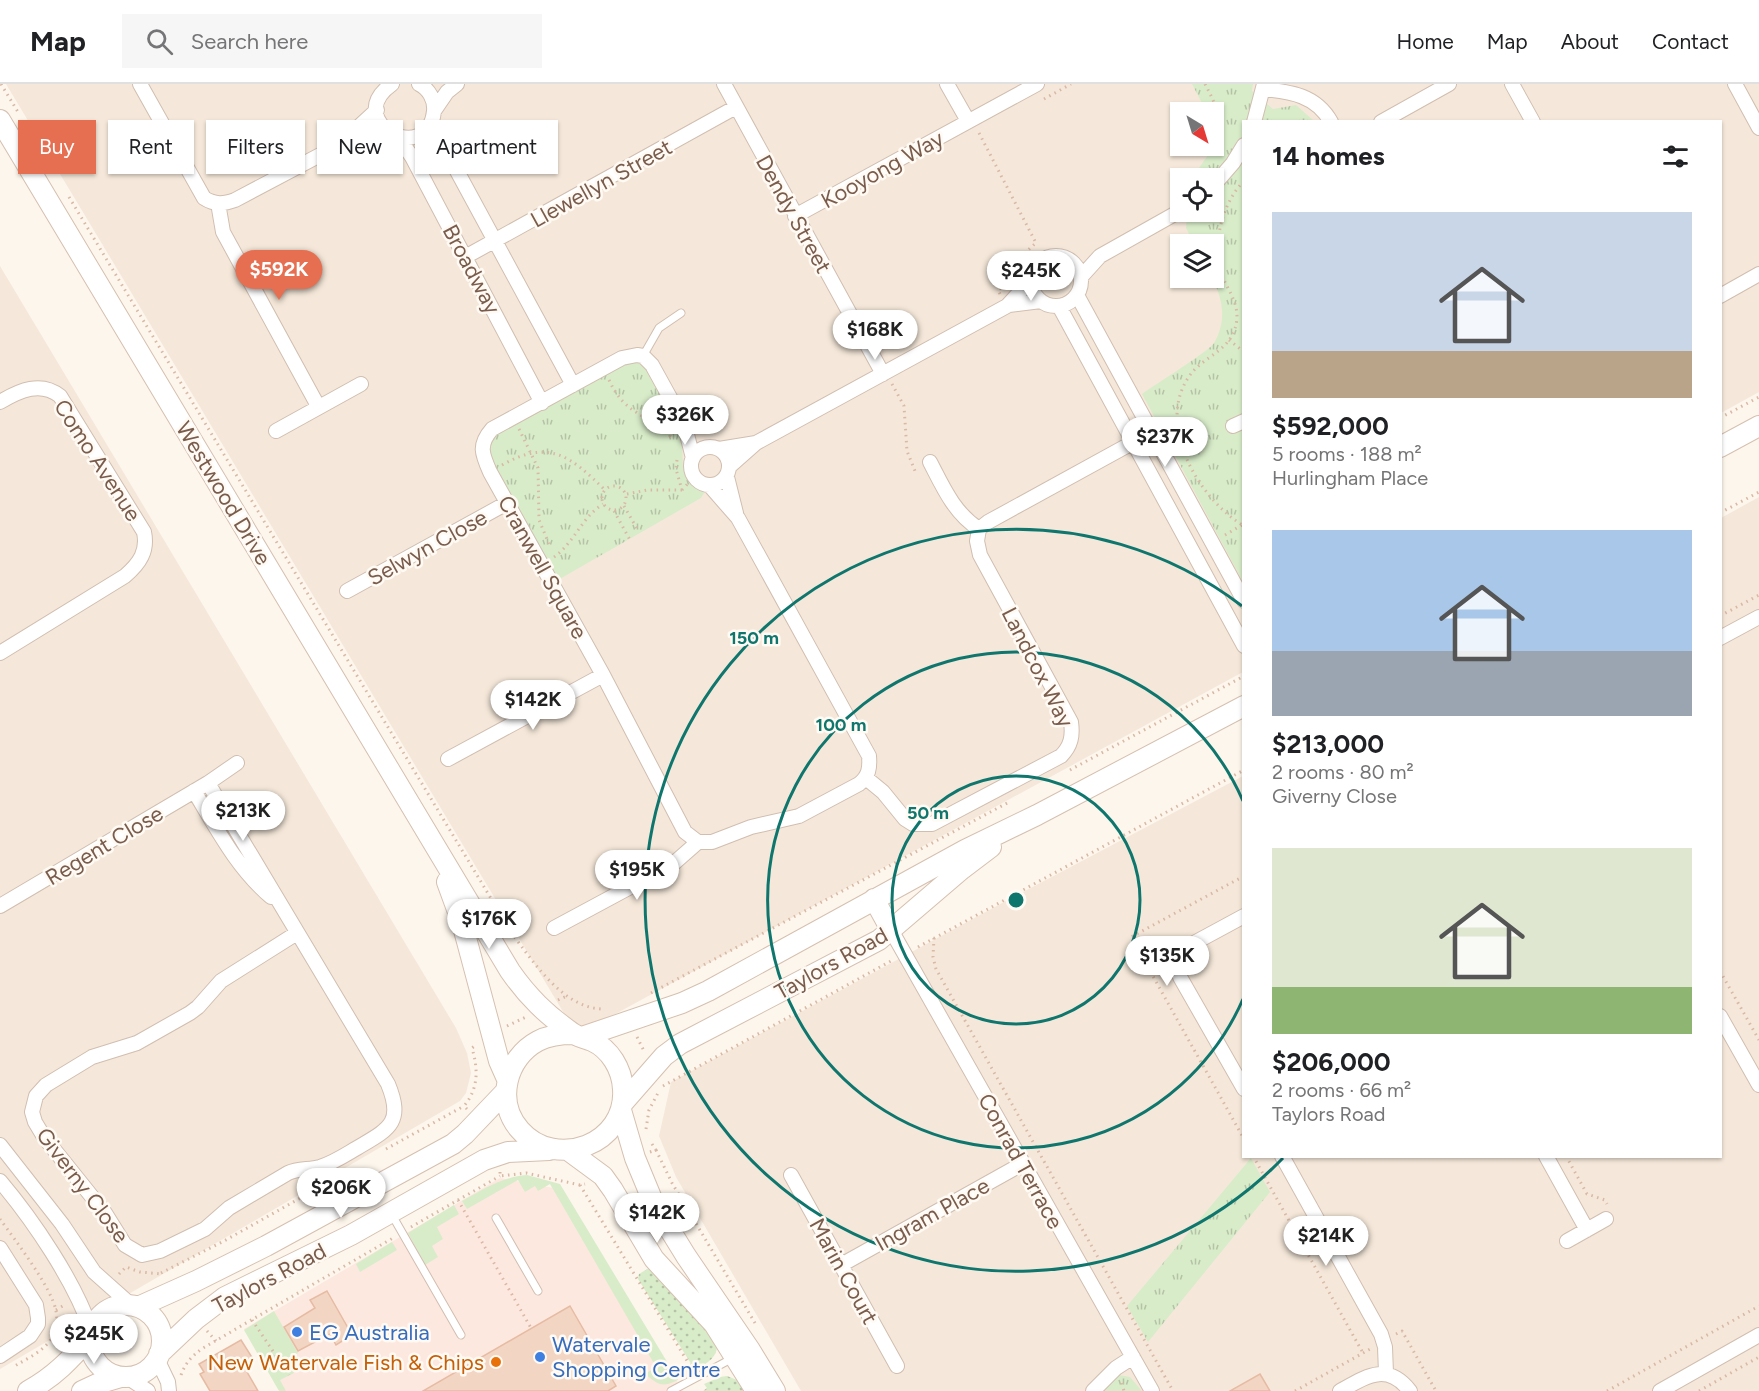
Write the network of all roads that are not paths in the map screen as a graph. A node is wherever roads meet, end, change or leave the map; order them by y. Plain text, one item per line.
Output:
1 (140, 84) edge
2 (372, 84) edge
3 (392, 84) edge
4 (419, 84) edge
5 (457, 84) edge
6 (724, 84) edge
7 (947, 84) edge
8 (1037, 84) edge
9 (1449, 84) edge
10 (1512, 84) edge
11 (1735, 84) edge
12 (1263, 86) edge
13 (377, 106) junction
14 (736, 107) junction
15 (433, 117) junction
16 (0, 120) edge
17 (363, 120) edge
18 (380, 120) edge
19 (970, 120) junction
20 (1254, 120) edge
21 (1330, 120) edge
22 (1385, 120) edge
23 (1532, 120) edge
24 (0, 126) edge
25 (1759, 128) edge
26 (403, 137) edge
27 (403, 146) edge
28 (17, 149) junction
29 (1242, 149) edge
30 (317, 157) edge
31 (1224, 173) edge
32 (218, 203) junction
33 (795, 216) junction
34 (1170, 217) edge
35 (495, 242) junction
36 (1100, 256) junction
37 (465, 257) junction
38 (1071, 261) junction
39 (1759, 274) edge
40 (1081, 277) junction
41 (1032, 280) junction
42 (1077, 295) junction
43 (1722, 295) edge
44 (1041, 301) junction
45 (1008, 305) junction
46 (1059, 306) junction
47 (681, 313) dead end
48 (643, 356) junction
49 (883, 374) junction
50 (361, 384) dead end
51 (573, 385) junction
52 (0, 402) edge
53 (542, 402) junction
54 (318, 406) junction
55 (684, 423) junction
56 (1759, 426) edge
57 (276, 430) dead end
58 (1152, 432) junction
59 (1133, 442) junction
60 (756, 443) junction
61 (1722, 446) edge
62 (714, 448) junction
63 (693, 458) junction
64 (930, 462) road end
65 (728, 472) junction
66 (710, 486) junction
67 (507, 503) junction
68 (738, 518) junction
69 (979, 529) junction
70 (347, 591) dead end
71 (1242, 597) edge
72 (1757, 622) edge
73 (1722, 637) edge
74 (1242, 642) edge
75 (0, 653) edge
76 (603, 675) junction
77 (1242, 707) edge
78 (448, 759) dead end
79 (237, 763) dead end
80 (866, 778) junction
81 (208, 783) junction
82 (194, 791) junction
83 (1037, 815) junction
84 (430, 837) junction
85 (698, 842) junction
86 (874, 899) junction
87 (280, 904) junction
88 (0, 906) edge
89 (1242, 917) edge
90 (554, 928) dead end
91 (891, 930) junction
92 (297, 933) junction
93 (1722, 1020) edge
94 (578, 1036) junction
95 (507, 1085) junction
96 (1759, 1085) edge
97 (1242, 1086) edge
98 (621, 1107) junction
99 (0, 1145) edge
100 (560, 1150) junction
101 (1283, 1158) edge
102 (1547, 1158) edge
103 (1022, 1164) junction
104 (791, 1175) dead end
105 (0, 1181) edge
106 (391, 1213) junction
107 (496, 1218) dead end
108 (1606, 1219) road end
109 (1587, 1230) junction
110 (1567, 1242) dead end
111 (0, 1248) edge
112 (841, 1265) junction
113 (538, 1291) dead end
114 (134, 1306) junction
115 (90, 1333) junction
116 (461, 1335) dead end
117 (1759, 1335) edge
118 (743, 1353) junction
119 (0, 1356) edge
120 (158, 1357) junction
121 (1133, 1357) junction
122 (897, 1366) dead end
123 (1386, 1373) junction
124 (124, 1377) junction
125 (169, 1386) edge
126 (28, 1391) edge
127 (82, 1391) edge
128 (148, 1391) edge
129 (671, 1391) edge
130 (756, 1391) edge
131 (775, 1391) edge
132 (1093, 1391) edge
133 (1152, 1391) edge
134 (1341, 1391) edge
135 (1410, 1391) edge
136 (1660, 1391) edge

1 - 32 street
2 - 13 street
3 - 13 street
4 - 15 street, Broadway
5 - 15 street
6 - 14 street, Dendy Street
7 - 19 street, Kooyong Way
8 - 19 street, Kooyong Way
9 - 22 street
10 - 23 street
11 - 25 street
12 - 20 street
12 - 21 street
13 - 17 street
13 - 18 street, Broadway
14 - 33 street, Dendy Street
14 - 35 street, Llewellyn Street
15 - 26 street
15 - 35 street, Broadway
16 - 28 main road, Westwood Drive
19 - 33 street, Kooyong Way
24 - 28 main road, Westwood Drive
27 - 37 street, Broadway
28 - 84 main road, Westwood Drive
29 - 31 street
30 - 32 street
32 - 54 street
33 - 49 street, Dendy Street
34 - 36 street
35 - 37 street, Llewellyn Street
35 - 51 street, Broadway
36 - 38 street
36 - 40 street
37 - 53 street, Broadway
38 - 40 street
38 - 41 street
39 - 43 street
40 - 42 street
41 - 44 street
41 - 45 street
42 - 46 street
42 - 58 street
44 - 45 street
44 - 46 street
45 - 49 street
46 - 59 street
47 - 48 lane
48 - 51 street, Cranwell Square
48 - 55 street
49 - 60 street
50 - 54 street
51 - 53 street, Cranwell Square
52 - 75 street, Como Avenue
53 - 67 street, Cranwell Square
54 - 57 street
55 - 62 street
55 - 63 street
56 - 61 main road
58 - 59 street
58 - 71 street
59 - 69 street
59 - 74 street
60 - 62 street
60 - 65 street
62 - 63 street
62 - 65 street
63 - 66 street
64 - 69 street
65 - 66 street
65 - 68 street
66 - 68 street
67 - 70 street, Selwyn Close
67 - 76 street, Cranwell Square
68 - 80 street
69 - 80 street, Landcox Way
72 - 73 street
76 - 78 street
76 - 85 street, Cranwell Square
77 - 83 main road, Taylors Road
79 - 81 street, Regent Close
80 - 85 street
81 - 82 street, Regent Close
81 - 87 street, Giverny Close
82 - 87 street, Giverny Close
82 - 88 street, Regent Close
83 - 86 main road, Taylors Road
83 - 91 main road, Taylors Road
84 - 94 main road, Westwood Drive
84 - 95 main road, Westwood Drive
85 - 90 street
86 - 91 main road
86 - 94 main road, Taylors Road
87 - 92 street, Giverny Close
89 - 97 street
91 - 98 main road, Taylors Road
91 - 103 street, Conrad Terrace
92 - 92 street, Giverny Close
93 - 96 street
94 - 95 main road
94 - 98 main road
95 - 100 main road
95 - 114 main road, Taylors Road
98 - 100 main road
98 - 118 main road
99 - 114 street
100 - 106 main road, Taylors Road
100 - 118 main road
101 - 123 street
102 - 109 street
103 - 112 street, Ingram Place
103 - 121 street, Conrad Terrace
104 - 112 street, Marin Court
105 - 115 street
106 - 116 lane
106 - 120 main road, Taylors Road
107 - 113 lane
108 - 109 street
109 - 110 street
111 - 119 street
112 - 122 street, Marin Court
114 - 115 main road
114 - 120 main road
115 - 124 main road
115 - 126 main road
117 - 136 street
118 - 129 lane
118 - 130 main road
118 - 131 main road
120 - 124 main road
120 - 125 street
121 - 132 street
121 - 133 street, Conrad Terrace
123 - 134 street
123 - 135 street
124 - 127 main road
124 - 128 street

